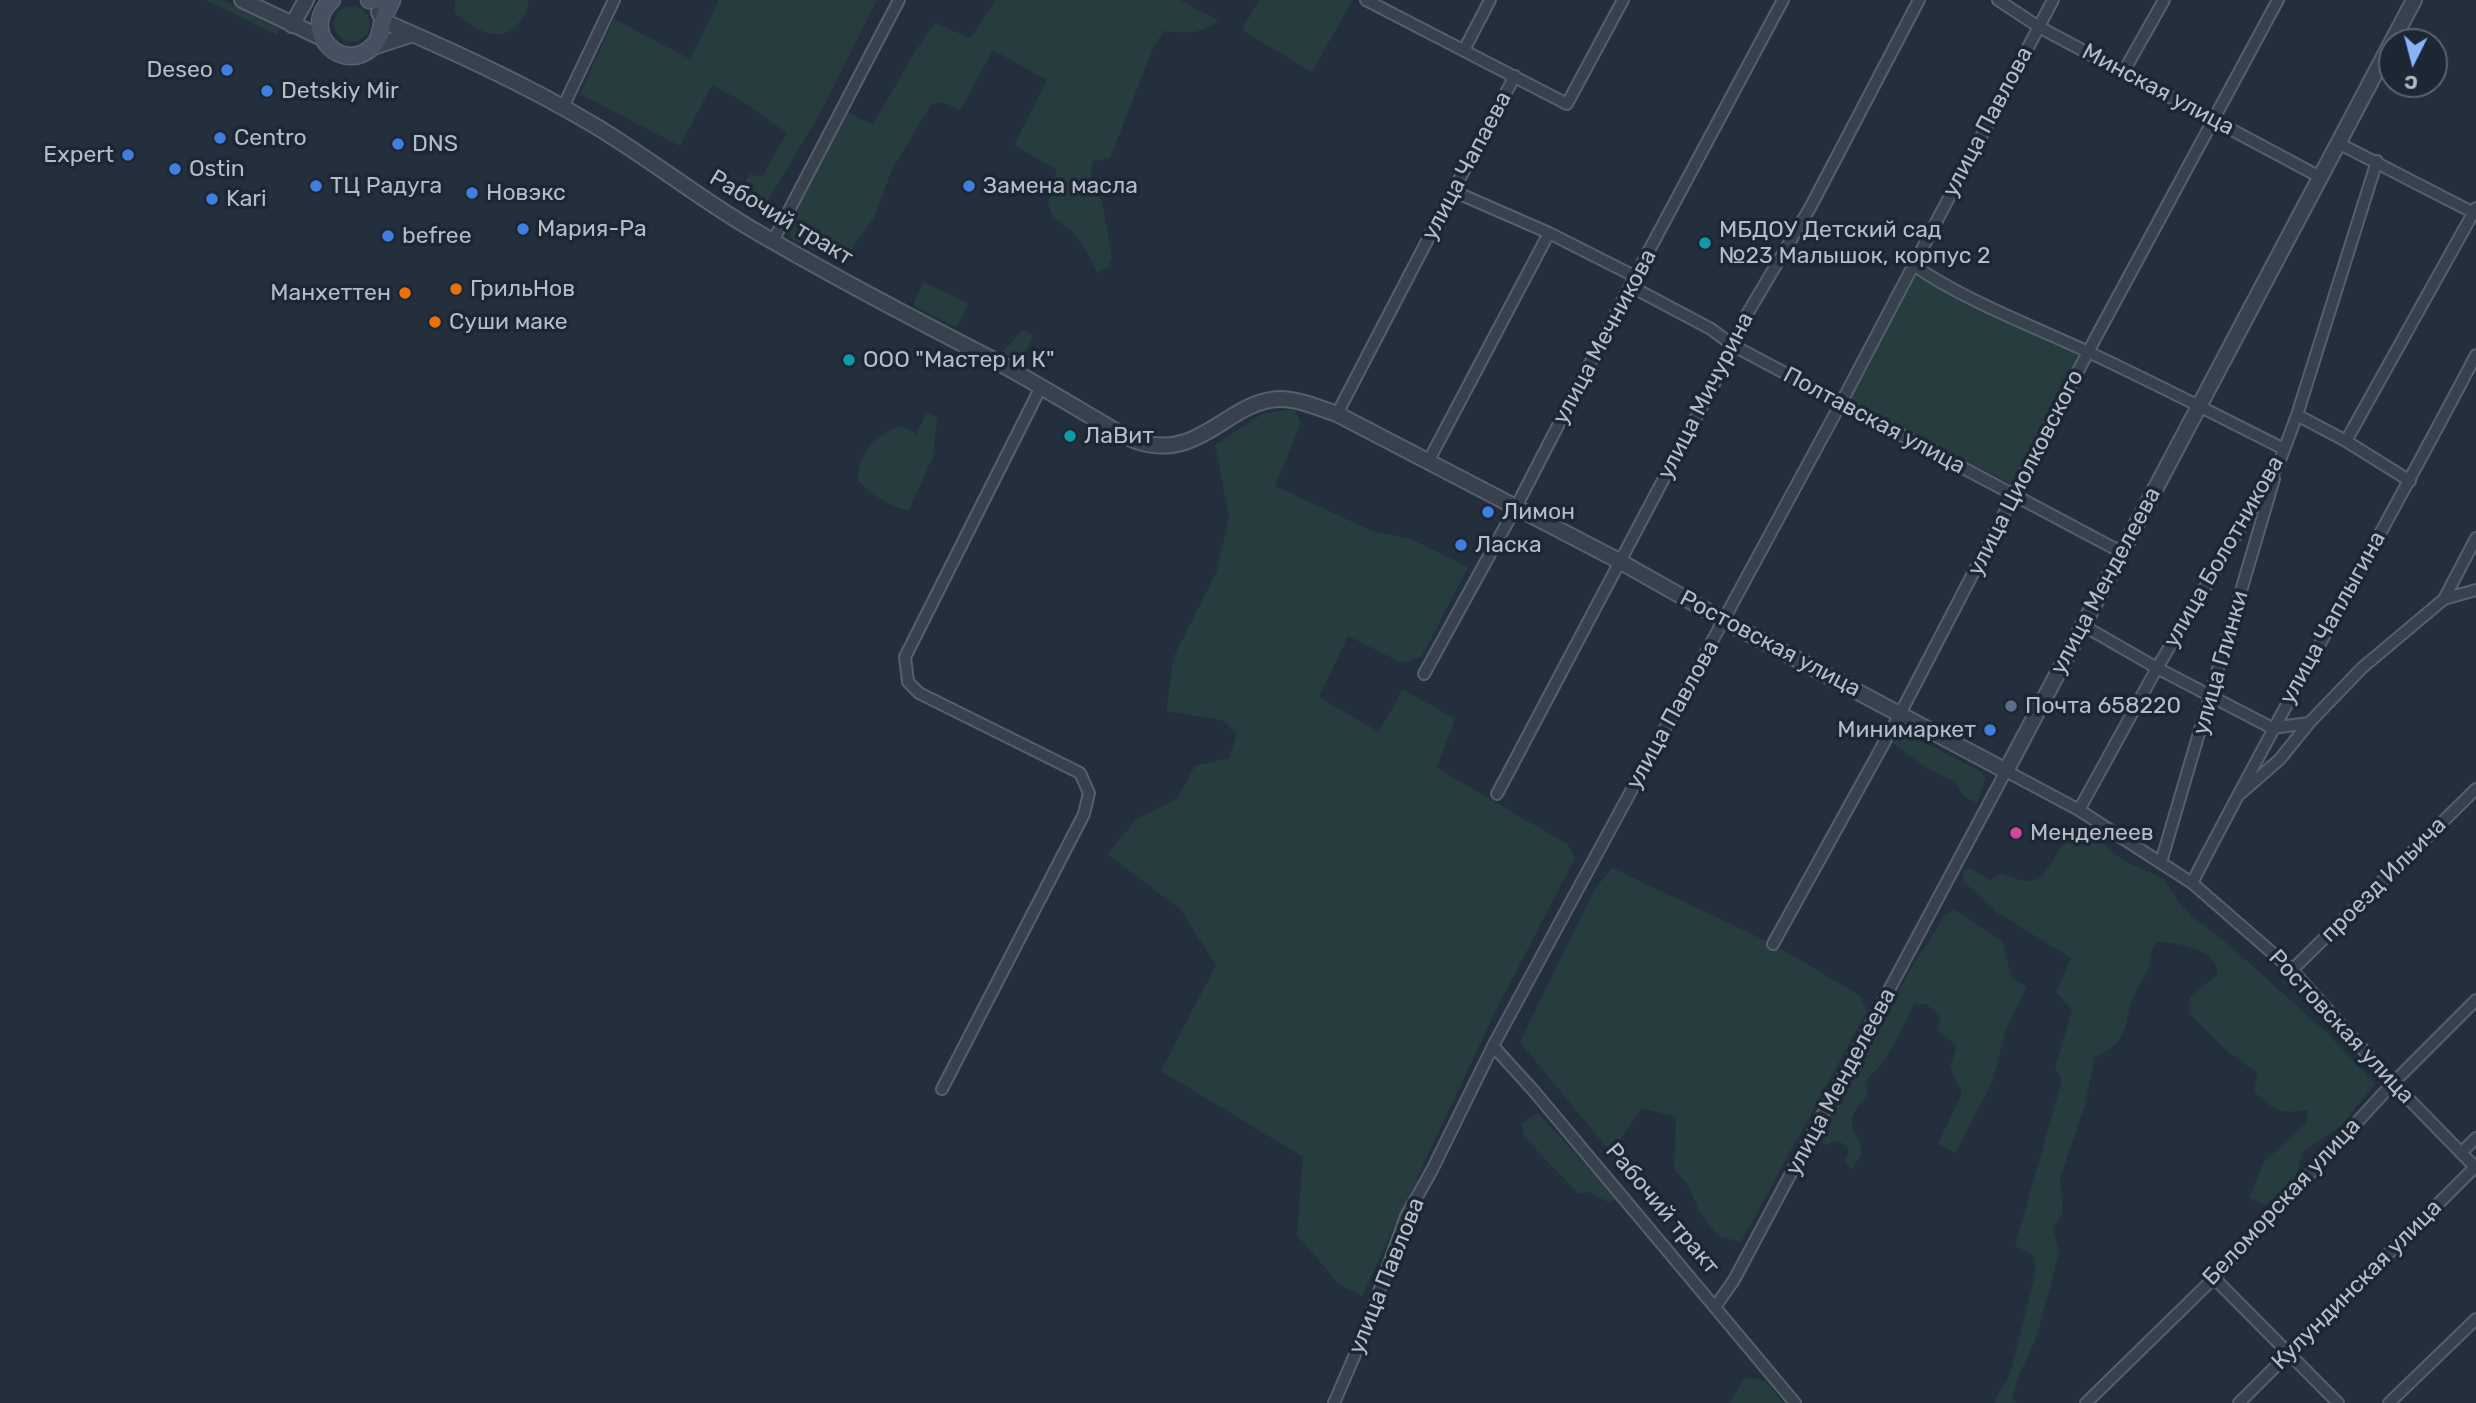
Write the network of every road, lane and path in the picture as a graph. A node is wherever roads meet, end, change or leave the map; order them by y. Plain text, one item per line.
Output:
1 (242, 0) edge
2 (306, 0) edge
3 (372, 0) edge
4 (392, 0) edge
5 (614, 0) edge
6 (899, 0) edge
7 (1366, 0) edge
8 (1490, 0) edge
9 (1623, 0) edge
10 (1783, 0) edge
11 (1919, 0) edge
12 (1998, 0) edge
13 (2053, 0) edge
14 (2164, 0) edge
15 (2278, 0) edge
16 (2414, 0) edge
17 (322, 5) edge
18 (383, 21) junction
19 (292, 25) junction
20 (2039, 27) junction
21 (414, 34) junction
22 (322, 38) junction
23 (373, 47) junction
24 (1464, 50) junction
25 (2124, 71) junction
26 (1515, 76) junction
27 (563, 107) junction
28 (2213, 120) junction
29 (2338, 143) junction
30 (2377, 161) junction
31 (2320, 177) junction
32 (1453, 191) junction
33 (2475, 211) edge
34 (1549, 233) junction
35 (773, 241) junction
36 (1913, 265) junction
37 (1633, 282) junction
38 (1734, 346) junction
39 (2088, 352) junction
40 (2476, 355) edge
41 (1041, 387) junction
42 (1842, 403) junction
43 (2198, 407) junction
44 (1337, 414) junction
45 (2297, 415) junction
46 (2346, 441) junction
47 (1161, 447) joint
48 (2284, 449) junction
49 (1429, 460) junction
50 (2278, 463) junction
51 (2410, 481) junction
52 (2015, 497) junction
53 (1516, 507) junction
54 (2476, 538) edge
55 (2120, 552) junction
56 (1621, 562) junction
57 (2476, 590) edge
58 (2444, 599) junction
59 (1724, 621) junction
60 (2084, 625) junction
61 (2157, 668) junction
62 (1424, 674) dead end
63 (2211, 696) junction
64 (1900, 714) junction
65 (2308, 723) junction
66 (2272, 728) junction
67 (2006, 771) junction
68 (2476, 789) edge
69 (1497, 794) dead end
70 (2236, 798) junction
71 (2079, 810) junction
72 (2161, 862) junction
73 (2192, 883) junction
74 (1773, 944) dead end
75 (2292, 970) junction
76 (2476, 1000) edge
77 (1493, 1046) junction
78 (2393, 1083) junction
79 (942, 1089) dead end
80 (2476, 1138) edge
81 (2461, 1153) junction
82 (2476, 1167) edge
83 (2214, 1278) junction
84 (1715, 1307) junction
85 (2476, 1319) edge
86 (2288, 1354) junction
87 (1334, 1403) edge
88 (1795, 1403) edge
89 (2086, 1403) edge
90 (2239, 1403) edge
91 (2338, 1403) edge
92 (2389, 1403) edge

1 - 19 street
2 - 19 street
3 - 18 street
4 - 18 main road
5 - 27 street
6 - 35 street
7 - 24 street
8 - 24 street
9 - 26 street, улица Чапаева
10 - 37 street, улица Мечникова
11 - 38 street, улица Мичурина
12 - 20 street, Минская улица
13 - 20 street, улица Павлова
14 - 25 street
15 - 28 street, улица Циолковского
16 - 29 street, улица Менделеева
17 - 19 street
17 - 22 main road
18 - 21 street, Рабочий тракт
18 - 23 main road
19 - 22 street
20 - 25 street, Минская улица
20 - 36 street, улица Павлова
21 - 23 street
21 - 27 street, Рабочий тракт
22 - 23 main road
24 - 26 street
25 - 28 street, Минская улица
26 - 32 street, улица Чапаева
27 - 35 street, Рабочий тракт
28 - 31 street, Минская улица
28 - 39 street, улица Циолковского
29 - 30 street
29 - 31 street, улица Менделеева
30 - 33 street
30 - 45 street, улица Болотникова
31 - 43 street, улица Менделеева
32 - 34 street, Полтавская улица
32 - 44 street, улица Чапаева
33 - 46 street
34 - 37 street, Полтавская улица
34 - 49 street
35 - 41 street, Рабочий тракт
36 - 39 street
36 - 42 street, улица Павлова
37 - 38 street, Полтавская улица
37 - 53 street, улица Мечникова
38 - 42 street, Полтавская улица
38 - 56 street, улица Мичурина
39 - 43 street
39 - 52 street, улица Циолковского
40 - 51 street, улица Чаплыгина
41 - 47 street, Рабочий тракт
41 - 79 street
42 - 52 street, Полтавская улица
42 - 59 street, улица Павлова
43 - 48 street
43 - 55 street, улица Менделеева
44 - 47 street, Ростовская улица
44 - 49 street, Ростовская улица
45 - 46 street
45 - 48 street, улица Болотникова
46 - 51 street
48 - 50 street, улица Болотникова
49 - 53 street, Ростовская улица
50 - 61 street, улица Болотникова
50 - 63 street, улица Глинки
51 - 66 street, улица Чаплыгина
52 - 55 street, Полтавская улица
52 - 64 street, улица Циолковского
53 - 56 street, Ростовская улица
53 - 62 street, улица Мечникова
54 - 58 street
55 - 60 street, улица Менделеева
56 - 59 street, Ростовская улица
56 - 69 street, улица Мичурина
57 - 58 street
58 - 65 street
59 - 64 street, Ростовская улица
59 - 77 street, улица Павлова
60 - 61 street
60 - 67 street, улица Менделеева
61 - 63 street
61 - 71 street, улица Болотникова
63 - 66 street
63 - 72 street, улица Глинки
64 - 67 street, Ростовская улица
64 - 74 street, улица Циолковского
65 - 66 street
65 - 70 street
66 - 70 street, улица Чаплыгина
67 - 71 street, Ростовская улица
67 - 84 street, улица Менделеева
68 - 75 street, проезд Ильича
70 - 73 street, улица Чаплыгина
71 - 72 street, Ростовская улица
72 - 73 street, Ростовская улица
73 - 75 street, Ростовская улица
75 - 78 street, Ростовская улица
76 - 78 street, Беломорская улица
77 - 84 street, Рабочий тракт
77 - 87 street, улица Павлова
78 - 81 street, Ростовская улица
78 - 83 street, Беломорская улица
80 - 81 street
81 - 82 street, Ростовская улица
82 - 86 street, Кулундинская улица
83 - 86 street
83 - 89 street, Беломорская улица
84 - 88 street, Рабочий тракт
85 - 92 street
86 - 90 street, Кулундинская улица
86 - 91 street

